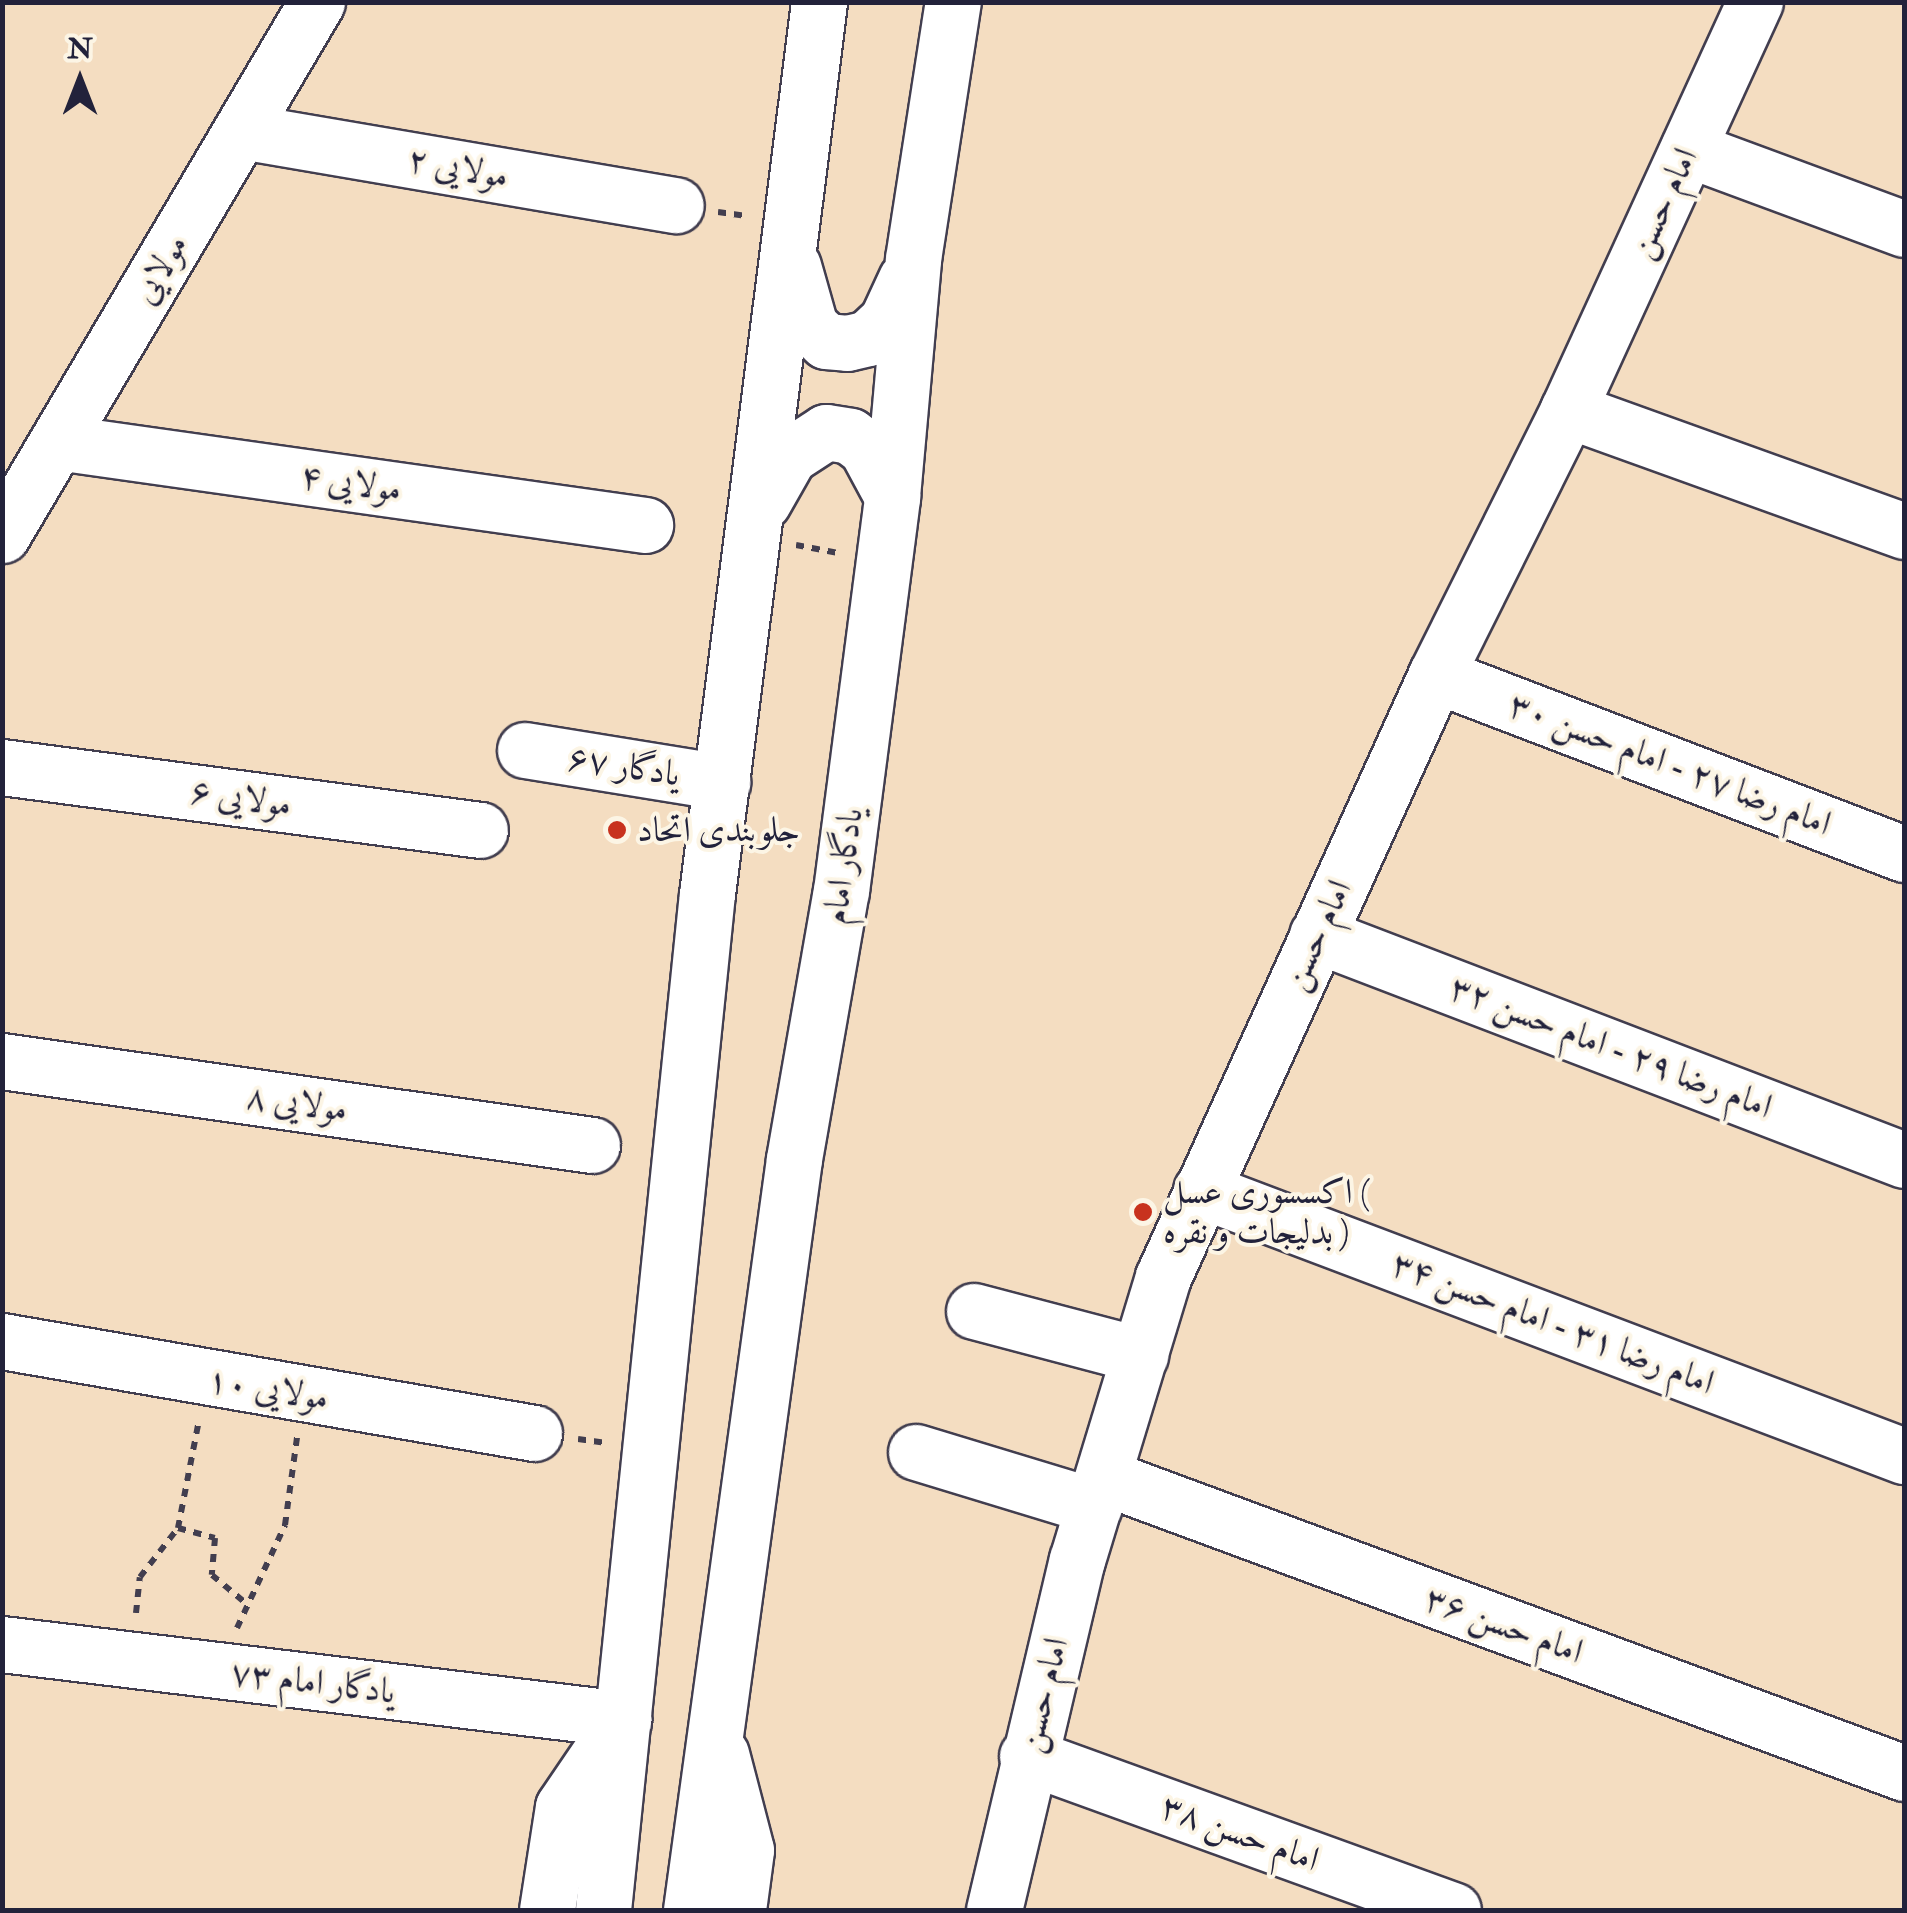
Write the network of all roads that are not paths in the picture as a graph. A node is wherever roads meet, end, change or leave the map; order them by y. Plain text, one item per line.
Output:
1 (317, 2) edge
2 (820, 2) edge
3 (953, 2) edge
4 (1756, 2) edge
5 (241, 131) junction
6 (1688, 149) junction
7 (676, 206) road end
8 (790, 224) junction
9 (1904, 228) edge
10 (913, 259) junction
11 (1568, 410) junction
12 (57, 442) junction
13 (892, 496) junction
14 (645, 524) dead end
15 (758, 524) junction
16 (1904, 531) edge
17 (2, 535) edge
18 (1436, 675) junction
19 (525, 750) dead end
20 (2, 767) edge
21 (722, 782) junction
22 (480, 830) dead end
23 (1904, 854) edge
24 (1318, 934) junction
25 (2, 1061) edge
26 (592, 1145) dead end
27 (1904, 1160) edge
28 (1201, 1190) junction
29 (974, 1311) dead end
30 (2, 1341) edge
31 (1140, 1355) junction
32 (534, 1433) road end
33 (916, 1452) dead end
34 (1904, 1456) edge
35 (1099, 1491) junction
36 (2, 1644) edge
37 (623, 1719) junction
38 (714, 1727) junction
39 (1027, 1756) junction
40 (1904, 1773) edge
41 (548, 1910) edge
42 (603, 1910) edge
43 (690, 1910) edge
44 (738, 1910) edge
45 (994, 1910) edge
46 (1454, 1910) edge

1 - 5 street, مولایی
2 - 8 street
3 - 10 street, یادگار امام
4 - 6 street, امام حسن
5 - 7 street, مولایی ۲
5 - 12 street, مولایی
6 - 9 street
6 - 11 street, امام حسن
8 - 10 street
8 - 15 street
10 - 13 street, یادگار امام
11 - 16 street
11 - 18 street, امام حسن
12 - 14 street, مولایی ۴
12 - 17 street, مولایی
13 - 15 street
13 - 38 street, یادگار امام
15 - 21 street
18 - 23 street, امام رضا ۲۷ - امام حسن ۳۰
18 - 24 street, امام حسن
19 - 21 street, یادگار ۶۷
20 - 22 street, مولایی ۶
21 - 37 street
24 - 27 street, امام رضا ۲۹ - امام حسن ۳۲
24 - 28 street, امام حسن
25 - 26 street, مولایی ۸
28 - 31 street, امام حسن
28 - 34 street, امام رضا ۳۱ - امام حسن ۳۴
29 - 31 street
30 - 32 street, مولایی ۱۰
31 - 35 street, امام حسن
33 - 35 street, امام حسن ۳۶
35 - 39 street, امام حسن
35 - 40 street, امام حسن ۳۶
36 - 37 street, یادگار امام ۷۳
37 - 41 street
37 - 42 street
38 - 43 street, یادگار امام
38 - 44 street
39 - 45 street, امام حسن
39 - 46 street, امام حسن ۳۸

